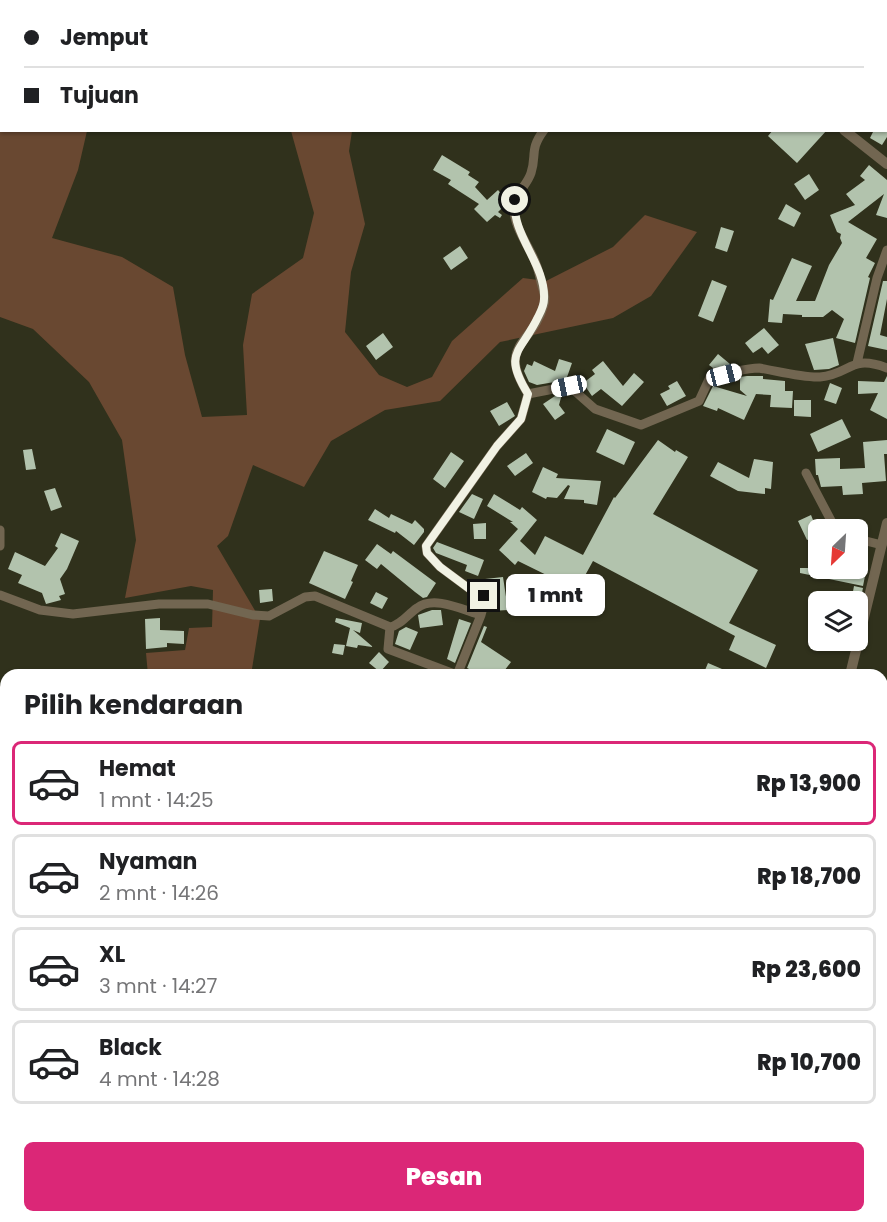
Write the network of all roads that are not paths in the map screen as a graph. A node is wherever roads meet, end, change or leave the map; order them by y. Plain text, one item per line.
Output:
1 (542, 132) edge
2 (847, 132) edge
3 (887, 164) edge
4 (887, 250) edge
5 (857, 363) junction
6 (887, 368) edge
7 (528, 394) junction
8 (806, 473) dead end
9 (830, 519) edge
10 (887, 523) edge
11 (0, 530) edge
12 (868, 542) edge
13 (882, 545) junction
14 (0, 546) edge
15 (0, 595) edge
16 (481, 615) junction
17 (390, 627) junction
18 (441, 669) edge
19 (459, 669) edge
20 (851, 669) edge

1 - 7 street
2 - 3 street
4 - 5 street
5 - 6 street
5 - 7 street
7 - 16 street
8 - 9 street
10 - 13 street
11 - 14 street
12 - 13 street
13 - 20 street
15 - 17 street
16 - 17 street
16 - 19 street
17 - 18 street

